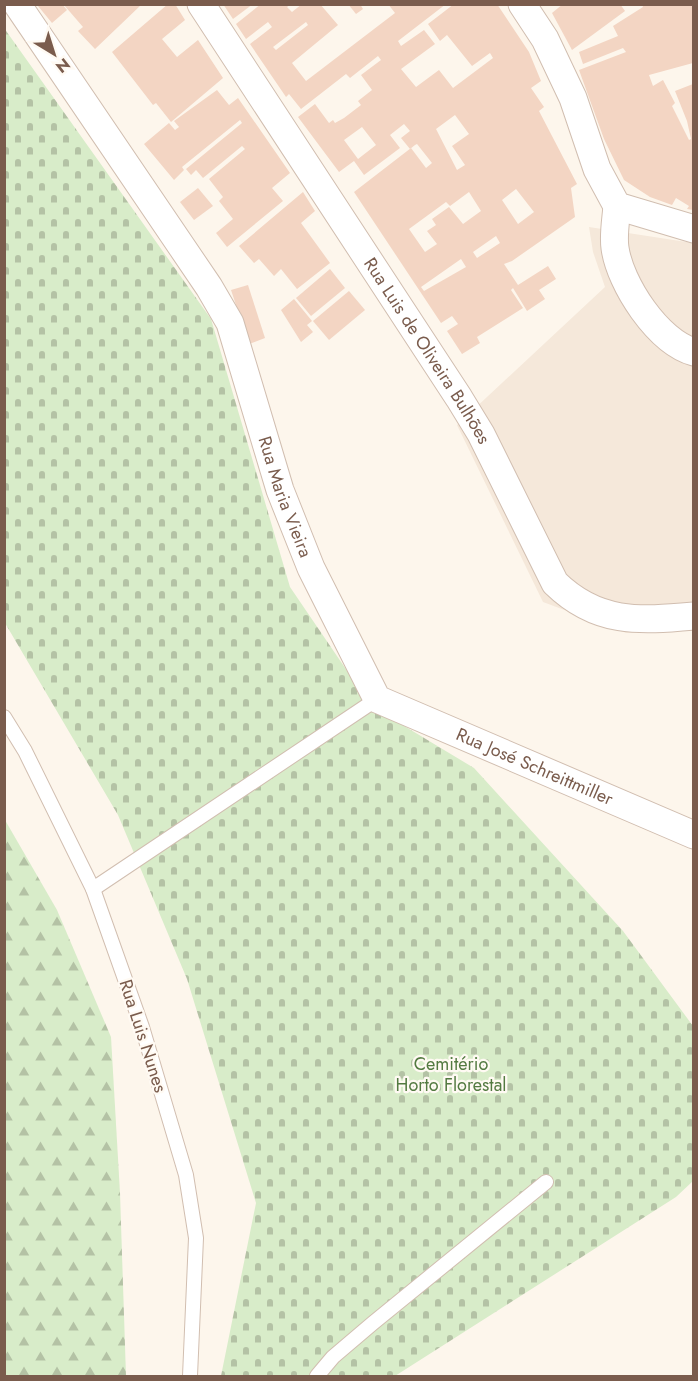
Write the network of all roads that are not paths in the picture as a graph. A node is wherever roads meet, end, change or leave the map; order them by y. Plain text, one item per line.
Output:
1 (17, 4) edge
2 (201, 4) edge
3 (522, 4) edge
4 (617, 206) junction
5 (693, 229) edge
6 (693, 352) edge
7 (693, 616) edge
8 (377, 699) junction
9 (4, 717) edge
10 (693, 834) edge
11 (93, 889) junction
12 (546, 1182) dead end
13 (190, 1377) edge
14 (317, 1377) edge

1 - 8 street, Rua Maria Vieira
2 - 7 street, Rua Luis de Oliveira Bulhões
3 - 4 street
4 - 5 street
4 - 6 street
8 - 10 street, Rua José Schreittmiller
8 - 11 lane
9 - 11 lane, Rua Luis Nunes
11 - 13 lane, Rua Luis Nunes
12 - 14 lane

